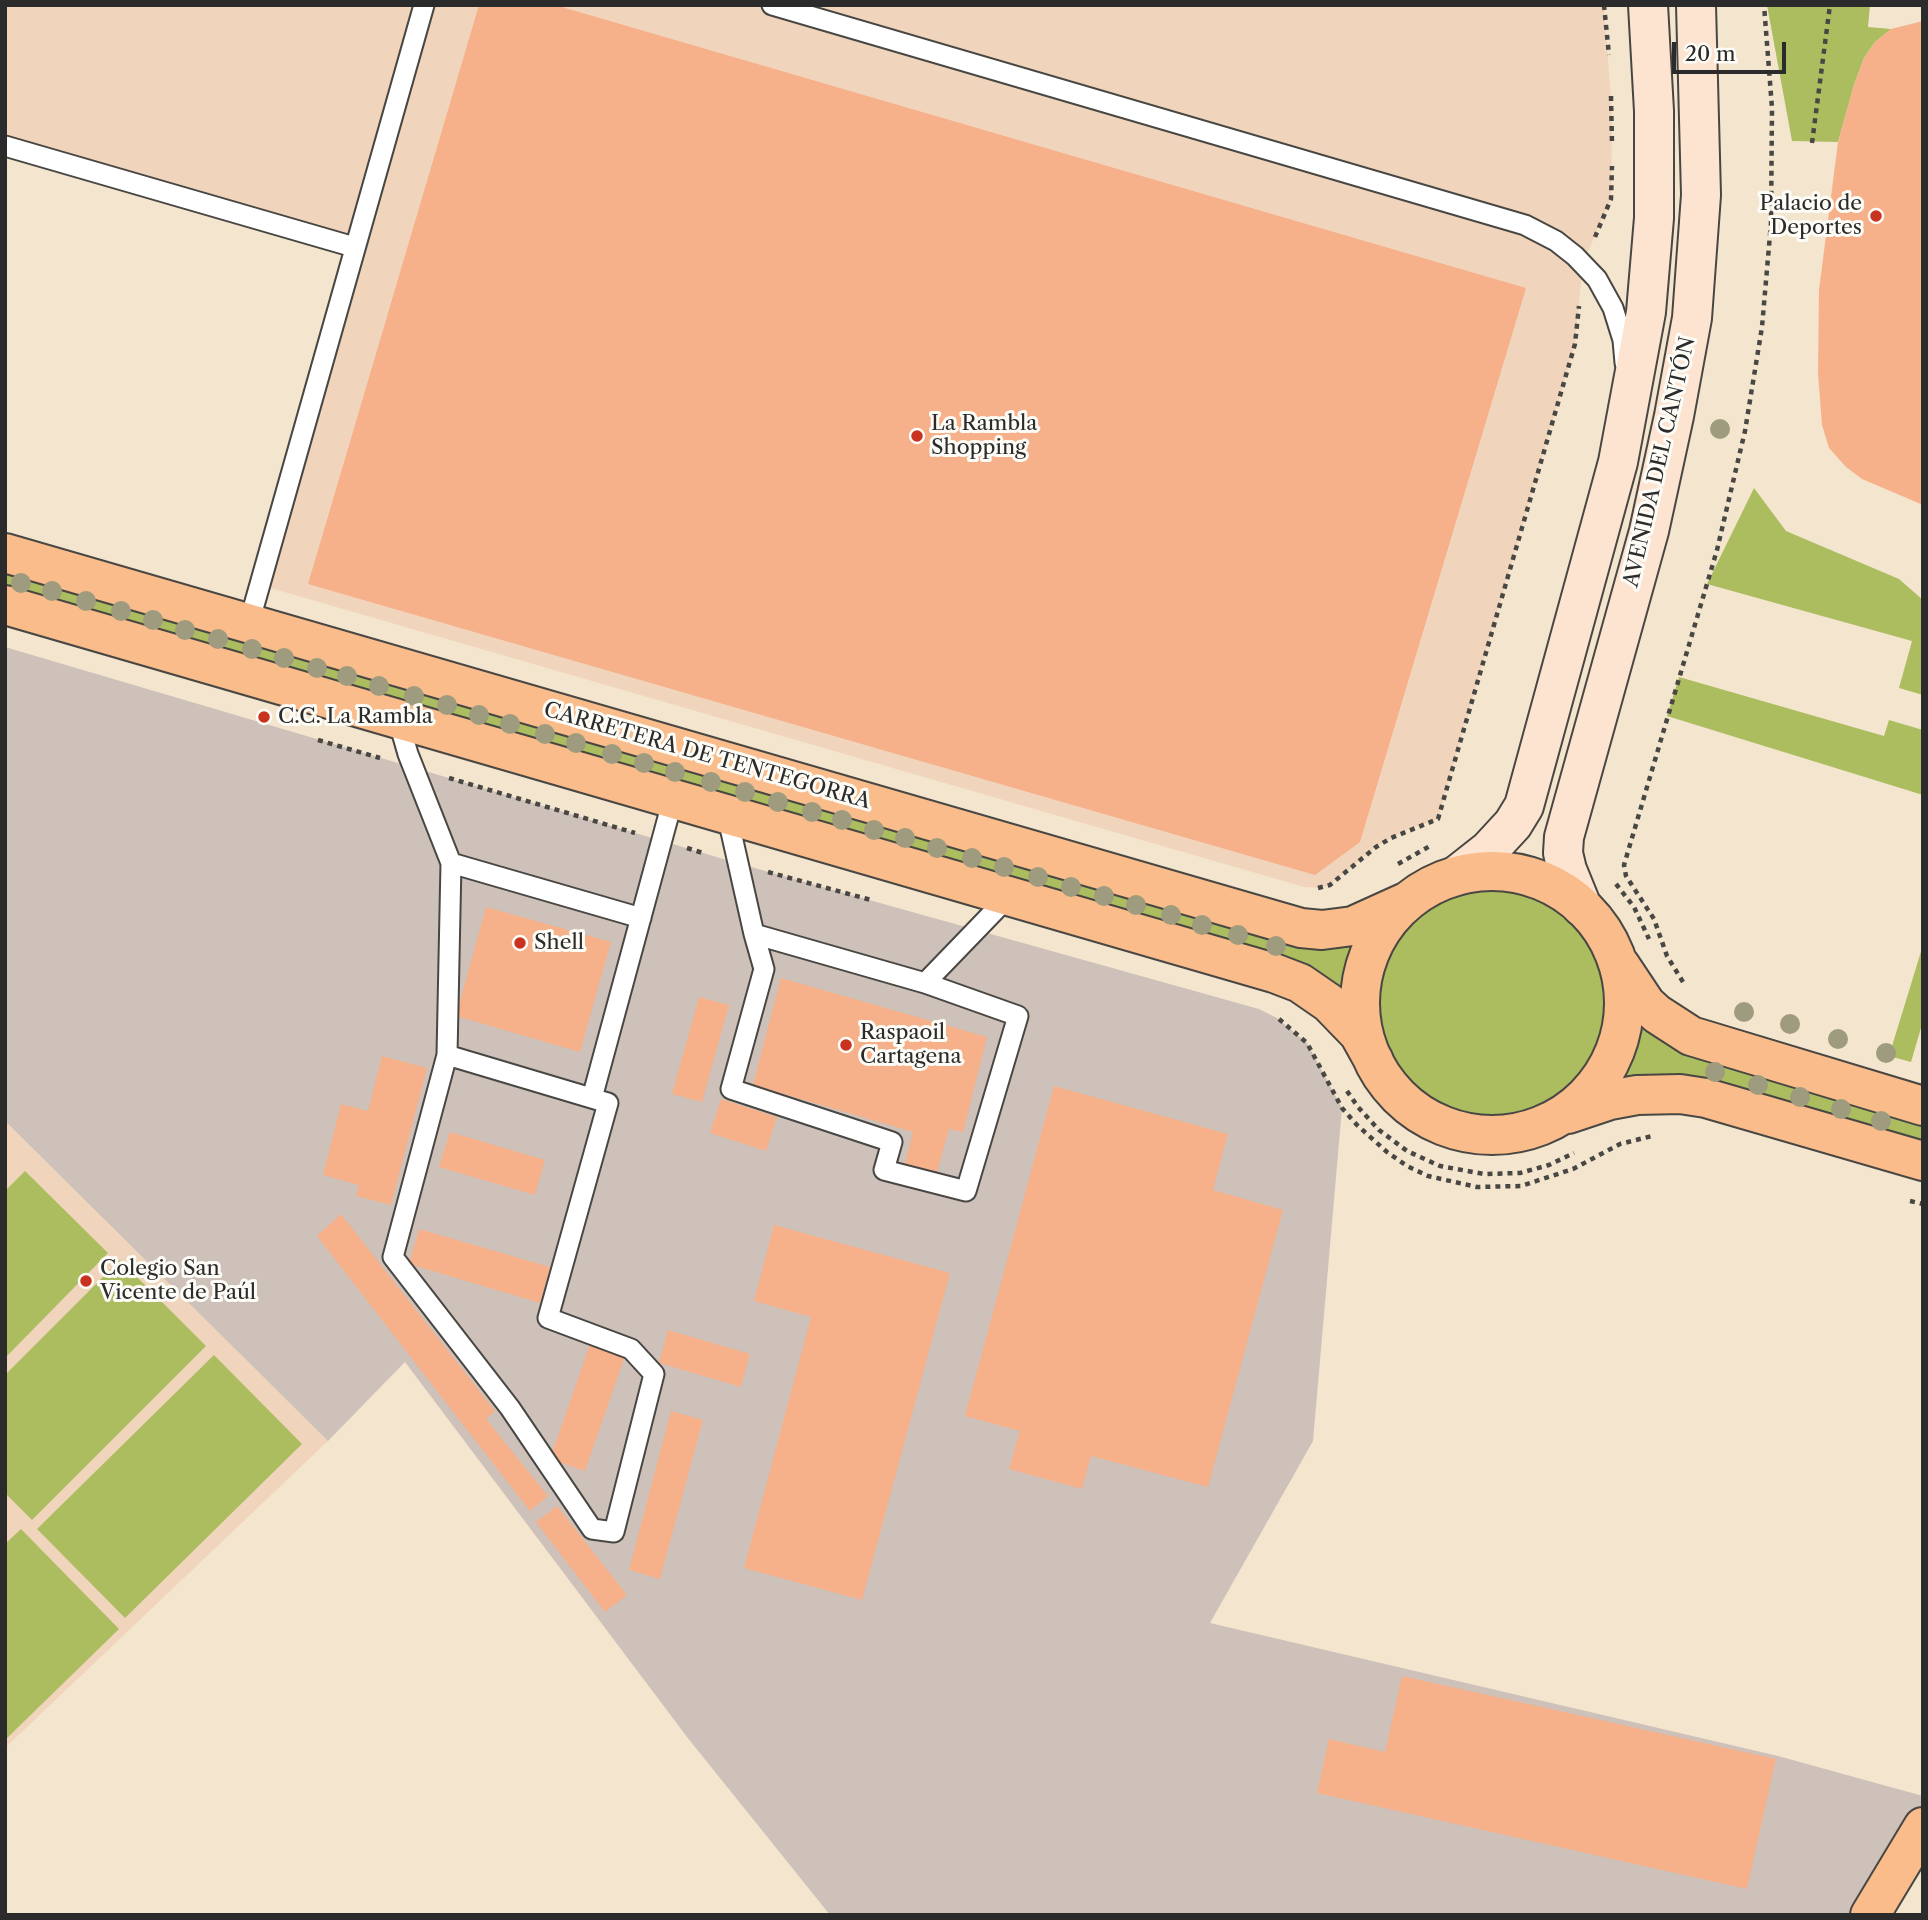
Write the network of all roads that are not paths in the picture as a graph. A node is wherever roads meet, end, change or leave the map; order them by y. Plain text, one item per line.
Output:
1 (424, 5) edge
2 (772, 5) edge
3 (1648, 5) edge
4 (1696, 5) edge
5 (5, 146) edge
6 (354, 247) junction
7 (1624, 435) junction
8 (5, 552) edge
9 (5, 605) edge
10 (249, 623) junction
11 (398, 719) junction
12 (673, 799) junction
13 (727, 814) junction
14 (451, 863) junction
15 (1456, 876) junction
16 (1009, 896) junction
17 (1406, 902) junction
18 (1582, 907) junction
19 (641, 918) junction
20 (754, 934) junction
21 (1616, 958) junction
22 (925, 983) junction
23 (447, 1055) junction
24 (1374, 1061) junction
25 (592, 1098) junction
26 (1923, 1106) edge
27 (1556, 1118) junction
28 (1923, 1161) edge
29 (1923, 1827) edge
30 (1871, 1915) edge

1 - 6 lane
2 - 7 lane
3 - 7 main road, AVENIDA DEL CANTÓN
4 - 18 main road, AVENIDA DEL CANTÓN
5 - 6 lane
6 - 10 lane
7 - 15 main road, AVENIDA DEL CANTÓN
8 - 10 main road, CARRETERA DE TENTEGORRA
9 - 11 main road
10 - 17 main road, CARRETERA DE TENTEGORRA
11 - 12 main road
11 - 14 lane
12 - 13 main road
12 - 19 lane
13 - 16 main road
13 - 20 lane
14 - 19 lane
14 - 23 lane
15 - 17 main road
15 - 18 main road
16 - 22 lane
16 - 24 main road
17 - 24 main road
18 - 21 main road
19 - 25 lane
20 - 22 lane
20 - 22 lane
21 - 26 main road
21 - 27 main road
23 - 25 lane
23 - 25 lane
24 - 27 main road
27 - 28 main road
29 - 30 main road

